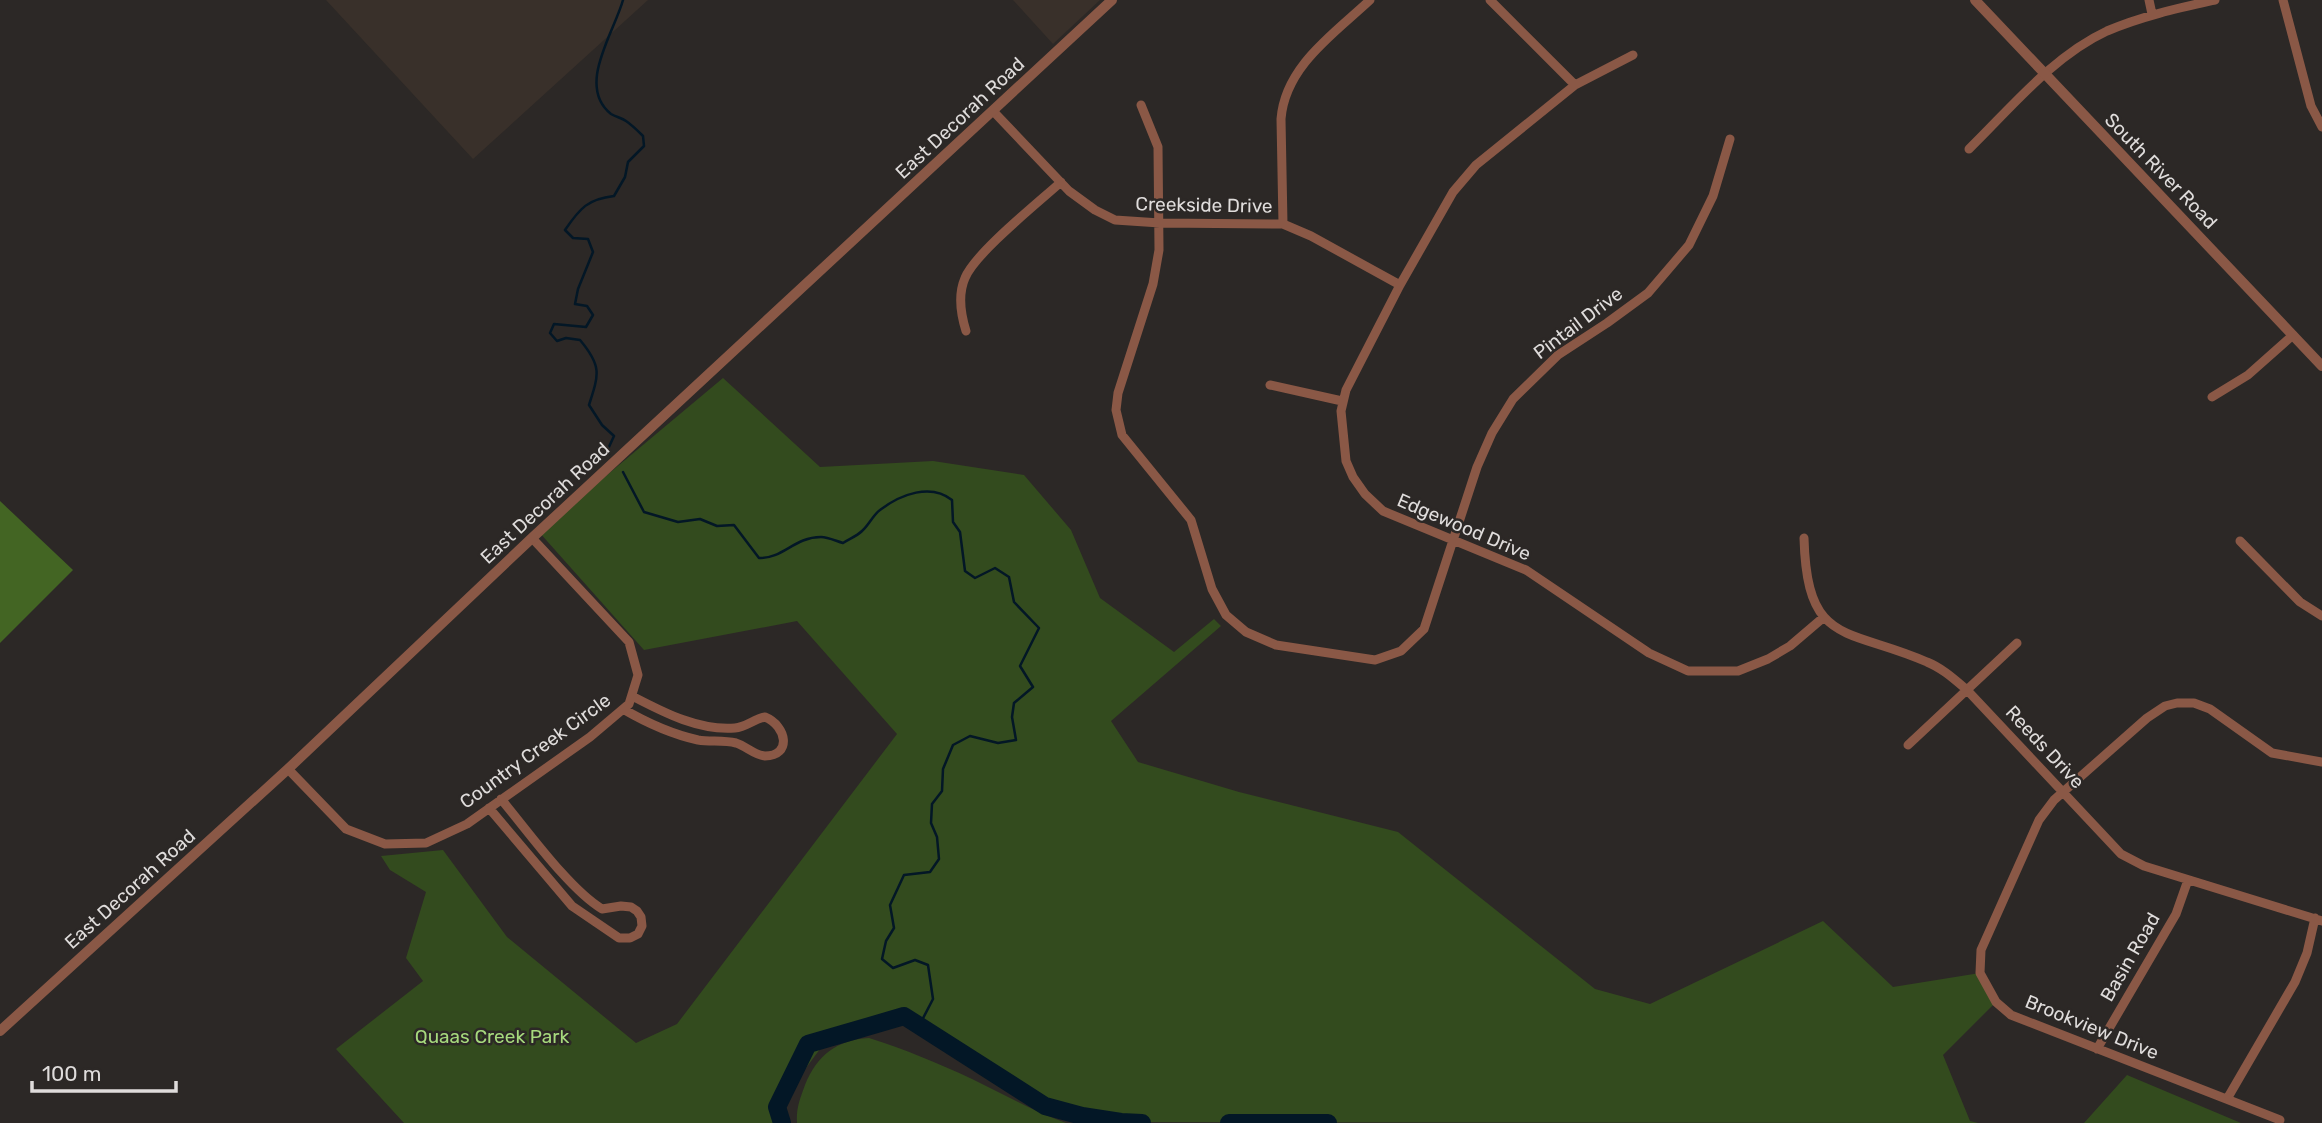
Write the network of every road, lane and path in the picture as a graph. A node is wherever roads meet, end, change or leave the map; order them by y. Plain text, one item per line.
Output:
1 (1112, 0) edge
2 (1370, 0) edge
3 (1490, 0) edge
4 (1975, 0) edge
5 (2149, 0) edge
6 (2215, 0) edge
7 (2283, 0) edge
8 (2152, 14) junction
9 (1633, 55) dead end
10 (2045, 75) junction
11 (1575, 85) junction
12 (1141, 105) dead end
13 (993, 111) junction
14 (2322, 127) edge
15 (1730, 139) dead end
16 (1969, 149) dead end
17 (1061, 182) junction
18 (1160, 223) junction
19 (1283, 224) junction
20 (1400, 285) junction
21 (966, 331) dead end
22 (2292, 335) junction
23 (2322, 366) edge
24 (1269, 385) dead end
25 (2212, 397) dead end
26 (1342, 401) junction
27 (533, 538) junction
28 (1804, 538) dead end
29 (1452, 541) junction
30 (2240, 541) dead end
31 (2322, 616) edge
32 (1824, 617) junction
33 (2017, 643) dead end
34 (1967, 690) junction
35 (632, 696) junction
36 (623, 709) junction
37 (1908, 745) dead end
38 (2322, 762) edge
39 (288, 769) junction
40 (2063, 792) junction
41 (501, 799) junction
42 (489, 808) junction
43 (2188, 880) junction
44 (2318, 920) edge
45 (0, 1031) edge
46 (2097, 1049) junction
47 (2227, 1099) junction
48 (2280, 1120) dead end

1 - 13 street, East Decorah Road
2 - 19 street
3 - 11 street
4 - 10 street, South River Road
5 - 8 street
6 - 8 street
7 - 14 street
8 - 10 street
9 - 11 street, Edgewood Drive
10 - 16 street
10 - 22 street, South River Road
11 - 20 street, Edgewood Drive
12 - 18 street
13 - 17 street, Creekside Drive
13 - 27 street, East Decorah Road
15 - 29 street, Pintail Drive
17 - 18 street, Creekside Drive
17 - 21 street
18 - 19 street, Creekside Drive
18 - 29 street, Pintail Drive
19 - 20 street, Creekside Drive
20 - 26 street, Edgewood Drive
22 - 23 street, South River Road
22 - 25 street
24 - 26 street
26 - 29 street, Edgewood Drive
27 - 35 street, Country Creek Circle
27 - 39 street, East Decorah Road
28 - 32 street
29 - 32 street, Edgewood Drive
30 - 31 street
32 - 34 street, Reeds Drive
33 - 34 street
34 - 37 street
34 - 40 street, Reeds Drive
35 - 36 street, Country Creek Circle
35 - 36 street
36 - 41 street, Country Creek Circle
38 - 40 street, Brookview Drive
39 - 42 street, Country Creek Circle
39 - 45 street, East Decorah Road
40 - 43 street, Reeds Drive
40 - 46 street, Brookview Drive
41 - 42 street, Country Creek Circle
41 - 42 street
43 - 44 street, Reeds Drive
43 - 46 street, Basin Road
44 - 47 street
46 - 47 street, Brookview Drive
47 - 48 street, Brookview Drive

